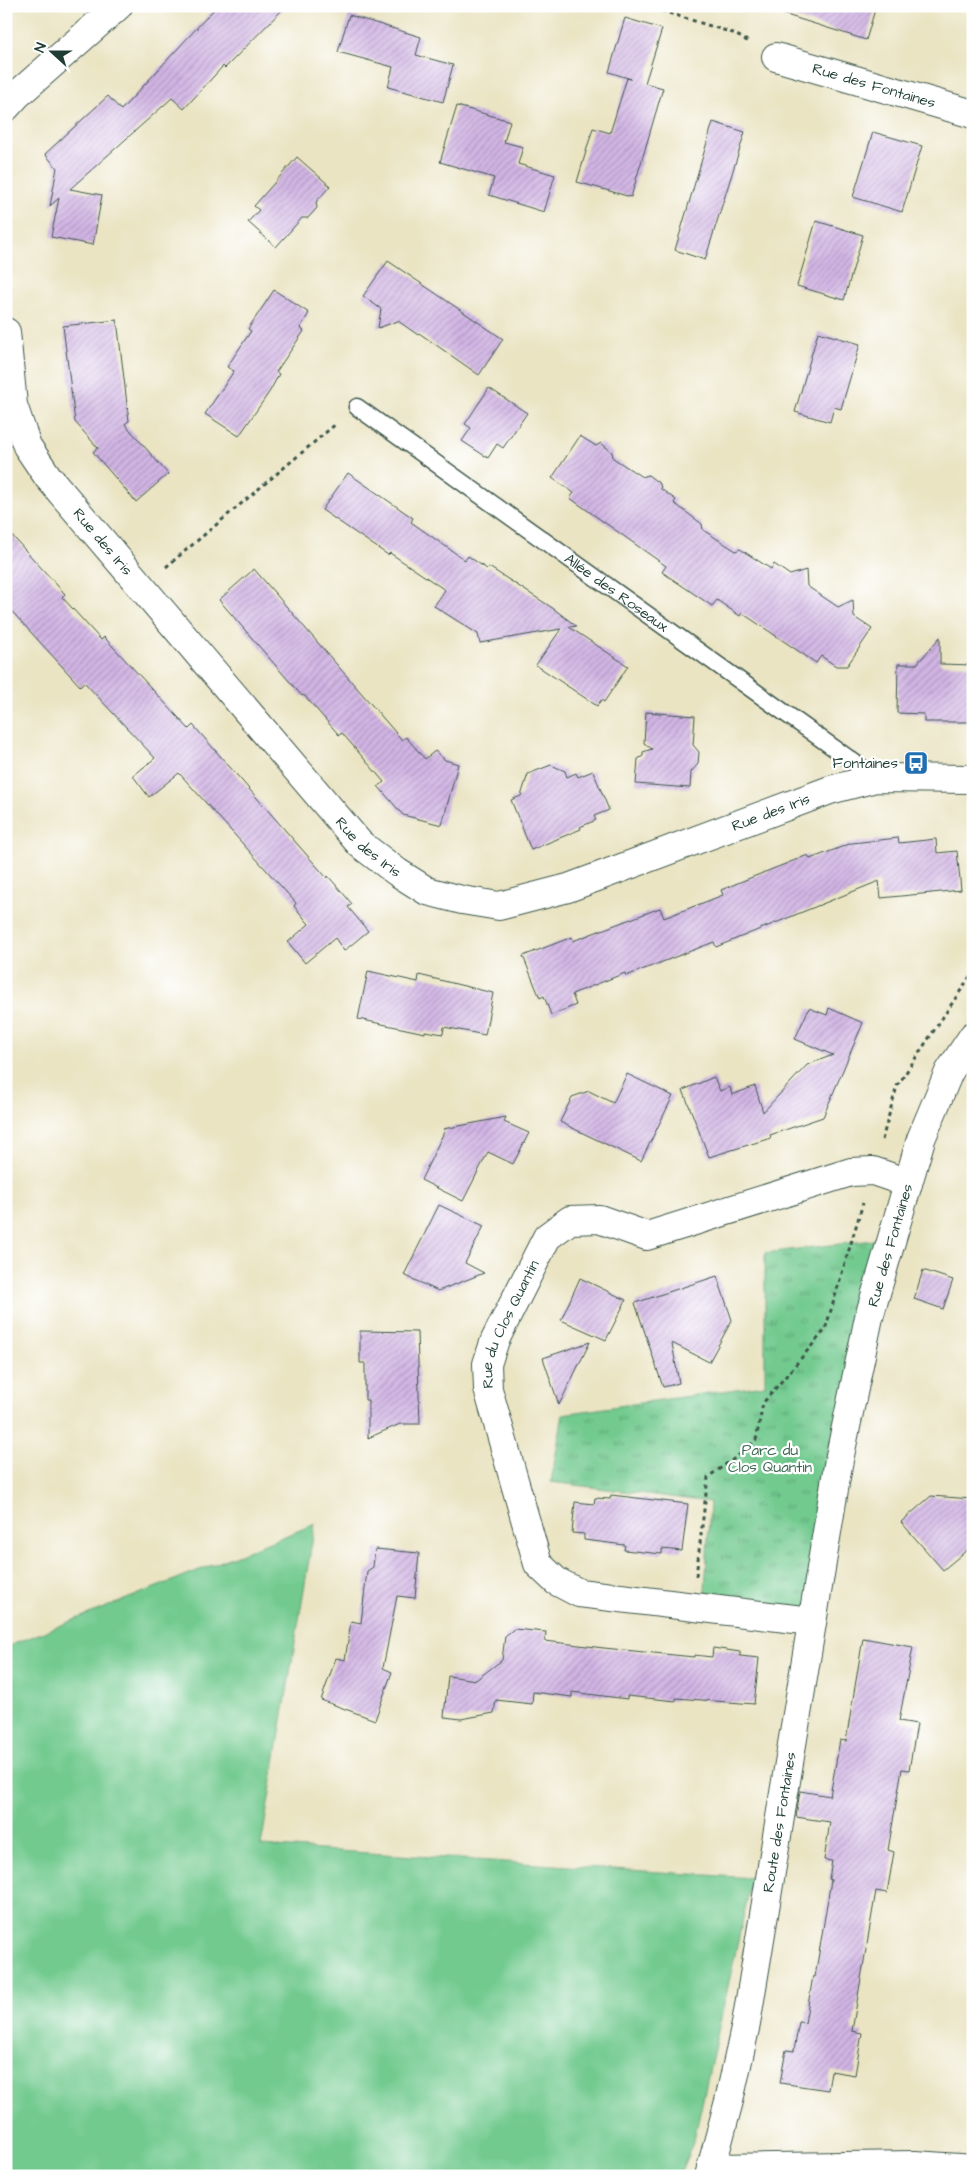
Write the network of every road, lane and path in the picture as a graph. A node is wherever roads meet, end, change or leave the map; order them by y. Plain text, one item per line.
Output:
1 (118, 6) edge
2 (646, 6) edge
3 (776, 57) joint
4 (6, 107) edge
5 (973, 114) edge
6 (6, 332) edge
7 (357, 407) joint
8 (141, 588) junction
9 (876, 778) junction
10 (973, 780) edge
11 (973, 1036) edge
12 (873, 1171) junction
13 (908, 1183) junction
14 (838, 1465) joint
15 (695, 1583) dead end
16 (811, 1621) junction
17 (973, 2169) edge
18 (913, 2170) edge
19 (710, 2172) edge

1 - 4 street
2 - 3 path
3 - 5 street, Rue des Fontaines
6 - 8 street, Rue des Iris
7 - 8 path
7 - 9 lane, Allée des Roseaux
8 - 9 street, Rue des Iris
9 - 10 street, Rue des Iris
11 - 13 street, Rue des Fontaines
12 - 13 street, Rue du Clos Quantin
12 - 15 path
12 - 16 street, Rue du Clos Quantin
13 - 14 street, Rue des Fontaines
14 - 16 street, Route des Fontaines
16 - 19 street, Route des Fontaines
17 - 18 street
18 - 19 street

